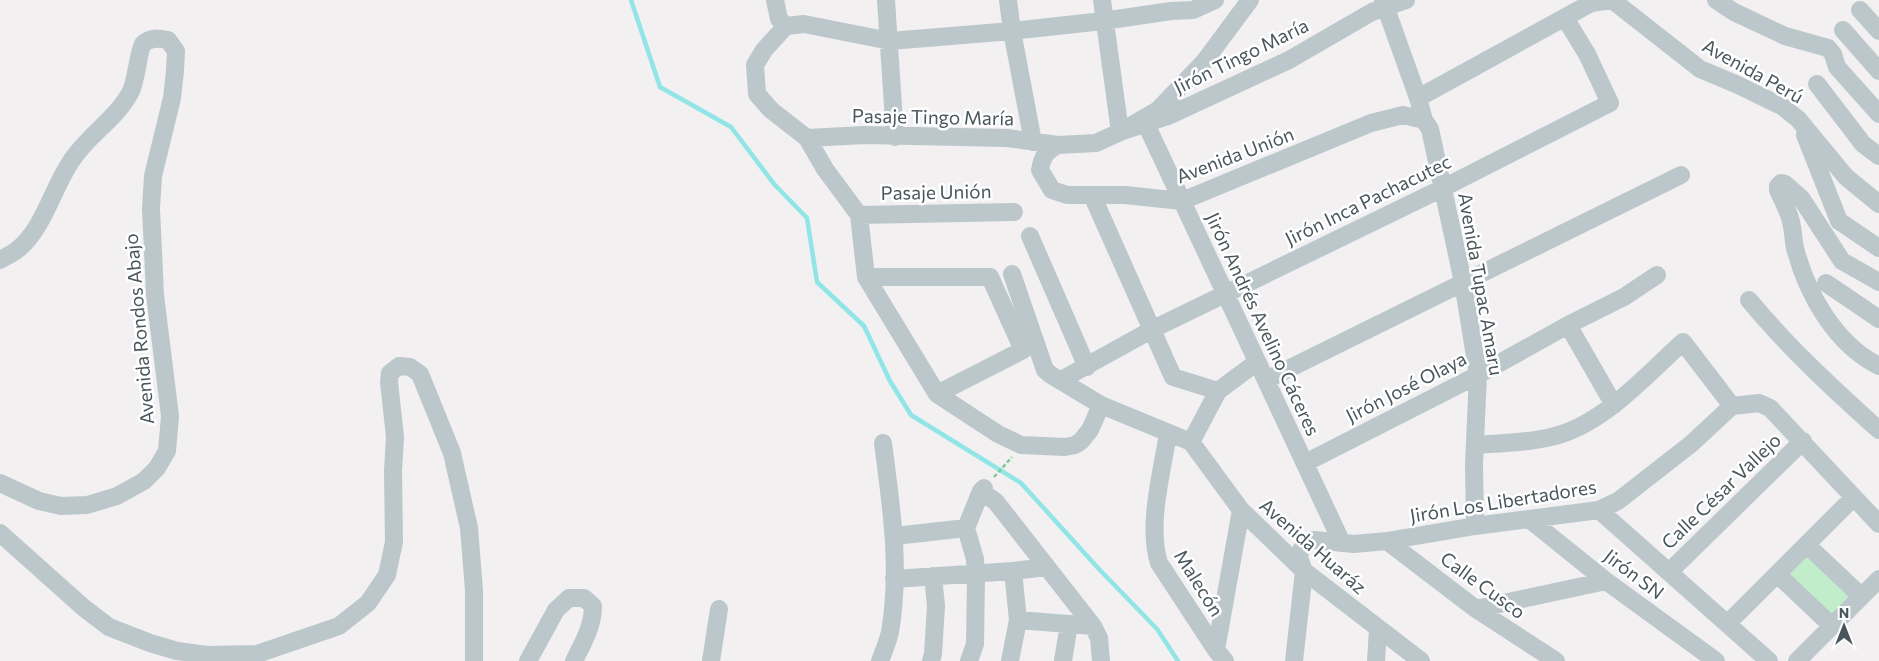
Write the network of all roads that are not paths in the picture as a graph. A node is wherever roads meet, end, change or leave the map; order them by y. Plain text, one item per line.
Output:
1 (774, 0) edge
2 (886, 0) edge
3 (1008, 0) edge
4 (1102, 0) edge
5 (1215, 0) edge
6 (1250, 0) edge
7 (1406, 0) edge
8 (1716, 0) edge
9 (1385, 4) edge
10 (1860, 10) dead end
11 (1565, 18) junction
12 (1104, 21) junction
13 (786, 26) junction
14 (1843, 30) dead end
15 (1879, 31) edge
16 (1012, 32) junction
17 (890, 41) junction
18 (1879, 71) edge
19 (1817, 84) dead end
20 (1418, 98) junction
21 (1879, 114) edge
22 (1798, 119) junction
23 (1424, 120) junction
24 (1146, 124) junction
25 (1120, 132) junction
26 (895, 137) junction
27 (807, 138) junction
28 (1033, 142) junction
29 (1058, 145) junction
30 (1879, 156) edge
31 (1681, 176) dead end
32 (1443, 188) junction
33 (1092, 195) junction
34 (1182, 201) junction
35 (1879, 204) edge
36 (1014, 212) dead end
37 (859, 215) junction
38 (1030, 236) dead end
39 (1879, 248) edge
40 (0, 260) edge
41 (1012, 274) dead end
42 (1657, 275) dead end
43 (866, 277) junction
44 (1463, 282) junction
45 (1879, 282) edge
46 (1826, 283) dead end
47 (1226, 294) junction
48 (1749, 300) dead end
49 (1879, 319) edge
50 (1568, 325) junction
51 (1153, 329) junction
52 (1257, 362) junction
53 (1879, 366) edge
54 (1087, 367) junction
55 (1478, 375) junction
56 (1061, 380) junction
57 (1266, 380) junction
58 (1218, 391) junction
59 (937, 394) junction
60 (1101, 405) junction
61 (1614, 405) junction
62 (1732, 406) junction
63 (1879, 430) edge
64 (1168, 433) junction
65 (1802, 441) junction
66 (1191, 442) junction
67 (882, 443) dead end
68 (1476, 445) junction
69 (1305, 463) junction
70 (0, 483) edge
71 (1852, 498) junction
72 (1241, 510) junction
73 (1599, 510) junction
74 (1529, 519) junction
75 (1879, 524) edge
76 (1475, 526) junction
77 (966, 528) junction
78 (0, 533) edge
79 (895, 536) junction
80 (1387, 541) junction
81 (1342, 543) junction
82 (1807, 544) junction
83 (1047, 567) junction
84 (1013, 571) junction
85 (1304, 571) junction
86 (1669, 572) junction
87 (1777, 574) junction
88 (976, 575) junction
89 (934, 576) junction
90 (894, 579) junction
91 (1879, 579) edge
92 (1606, 580) junction
93 (1861, 596) junction
94 (719, 609) dead end
95 (1476, 609) junction
96 (1018, 620) junction
97 (1069, 624) junction
98 (1727, 624) junction
99 (1093, 626) junction
100 (1832, 626) junction
101 (1378, 628) junction
102 (1221, 656) edge
103 (474, 661) edge
104 (528, 661) edge
105 (574, 661) edge
106 (711, 661) edge
107 (880, 661) edge
108 (931, 661) edge
109 (969, 661) edge
110 (1010, 661) edge
111 (1064, 661) edge
112 (1102, 661) edge
113 (1294, 661) edge
114 (1376, 661) edge
115 (1421, 661) edge
116 (1556, 661) edge
117 (1716, 661) edge
118 (1769, 661) edge
119 (1797, 661) edge

1 - 13 street
2 - 17 street
3 - 16 street
4 - 12 street
5 - 12 street
6 - 25 street
7 - 9 street, Jirón Tingo María
8 - 21 street
9 - 20 street, Avenida Tupac Amaru
9 - 24 street, Jirón Tingo María
10 - 15 street
11 - 20 street
11 - 22 street, Avenida Perú
11 - 32 street, Jirón Inca Pachacutec
12 - 16 street
12 - 25 street
13 - 17 street
13 - 27 street
14 - 18 street
16 - 17 street
16 - 28 street
17 - 26 street
19 - 30 street
20 - 23 street, Avenida Tupac Amaru
22 - 35 street, Avenida Perú
22 - 39 street
23 - 32 street, Avenida Tupac Amaru
23 - 34 street, Avenida Unión
24 - 25 street, Jirón Tingo María
24 - 34 street, Jirón Andrés Avelino Cáceres
25 - 29 street, Pasaje Tingo María
26 - 27 street, Pasaje Tingo María
26 - 28 street, Pasaje Tingo María
27 - 37 street
28 - 29 street, Pasaje Tingo María
29 - 33 street, Avenida Unión
31 - 44 street
32 - 44 street, Avenida Tupac Amaru
32 - 47 street, Jirón Inca Pachacutec
33 - 34 street, Avenida Unión
33 - 51 street
34 - 47 street, Jirón Andrés Avelino Cáceres
36 - 37 street, Pasaje Unión
37 - 43 street
38 - 54 street
40 - 70 street, Avenida Rondos Abajo
41 - 56 street
42 - 50 street, Jirón José Olaya
43 - 59 street
43 - 59 street
44 - 55 street, Avenida Tupac Amaru
44 - 57 street
45 - 53 street
46 - 49 street
47 - 51 street, Jirón Inca Pachacutec
47 - 52 street, Jirón Andrés Avelino Cáceres
48 - 63 street
50 - 55 street, Jirón José Olaya
50 - 61 street
51 - 54 street, Jirón Inca Pachacutec
51 - 58 street
52 - 57 street, Jirón Andrés Avelino Cáceres
52 - 58 street
54 - 56 street, Jirón Inca Pachacutec
55 - 68 street, Avenida Tupac Amaru
55 - 69 street, Jirón José Olaya
56 - 60 street
57 - 69 street, Jirón Andrés Avelino Cáceres
58 - 66 street
59 - 60 street
60 - 64 street
61 - 62 street
61 - 68 street
62 - 65 street
62 - 73 street, Jirón Los Libertadores
64 - 66 street
64 - 102 street, Malecón
65 - 71 street
65 - 86 street, Calle César Vallejo
66 - 72 street, Avenida Huaráz
67 - 79 street
68 - 76 street, Avenida Tupac Amaru
69 - 81 street, Jirón Andrés Avelino Cáceres
71 - 75 street
71 - 82 street
72 - 85 street, Avenida Huaráz
72 - 102 street
73 - 74 street, Jirón Los Libertadores
73 - 86 street
74 - 76 street, Jirón Los Libertadores
74 - 92 street, Jirón SN
76 - 80 street, Jirón Los Libertadores
77 - 79 street
77 - 83 street
77 - 88 street
78 - 103 street
79 - 90 street
80 - 81 street, Jirón Los Libertadores
80 - 95 street, Calle Cusco
81 - 85 street, Jirón Los Libertadores
82 - 87 street
82 - 93 street
83 - 84 street
83 - 99 street
84 - 88 street
84 - 96 street
85 - 101 street, Avenida Huaráz
85 - 113 street
86 - 98 street
87 - 98 street
87 - 100 street
88 - 89 street
88 - 109 street
89 - 90 street
89 - 108 street
90 - 107 street
91 - 93 street
92 - 95 street
92 - 117 street, Jirón SN
93 - 100 street
94 - 106 street
95 - 116 street, Calle Cusco
96 - 97 street
96 - 110 street
97 - 99 street
97 - 111 street
98 - 118 street
99 - 112 street
100 - 119 street
101 - 114 street
101 - 115 street, Avenida Huaráz
104 - 105 street

